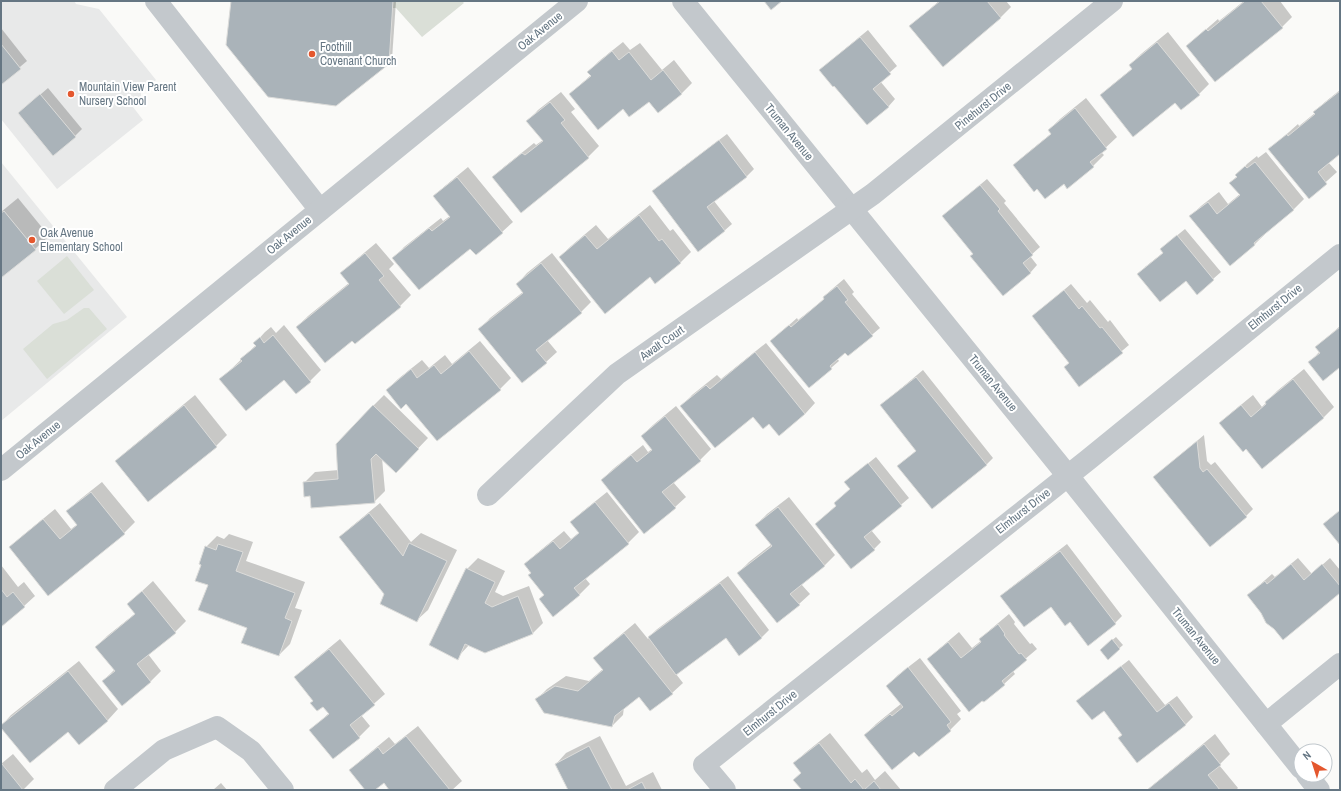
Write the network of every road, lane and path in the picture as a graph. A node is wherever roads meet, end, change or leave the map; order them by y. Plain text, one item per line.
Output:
1 (156, 1) edge
2 (577, 1) edge
3 (683, 1) edge
4 (1112, 1) edge
5 (852, 209) junction
6 (320, 210) junction
7 (1340, 255) edge
8 (1, 470) edge
9 (1068, 476) junction
10 (488, 495) dead end
11 (1340, 664) edge
12 (1266, 724) junction
13 (1293, 758) edge
14 (115, 790) edge
15 (283, 790) edge
16 (725, 790) edge

1 - 6 street
2 - 6 street, Oak Avenue
3 - 5 street, Truman Avenue
4 - 5 street, Pinehurst Drive
5 - 9 street, Truman Avenue
5 - 10 street, Awalt Court
6 - 8 street, Oak Avenue
7 - 9 street, Elmhurst Drive
9 - 12 street, Truman Avenue
9 - 16 street, Elmhurst Drive
11 - 12 street
12 - 13 street, Truman Avenue
14 - 15 street

